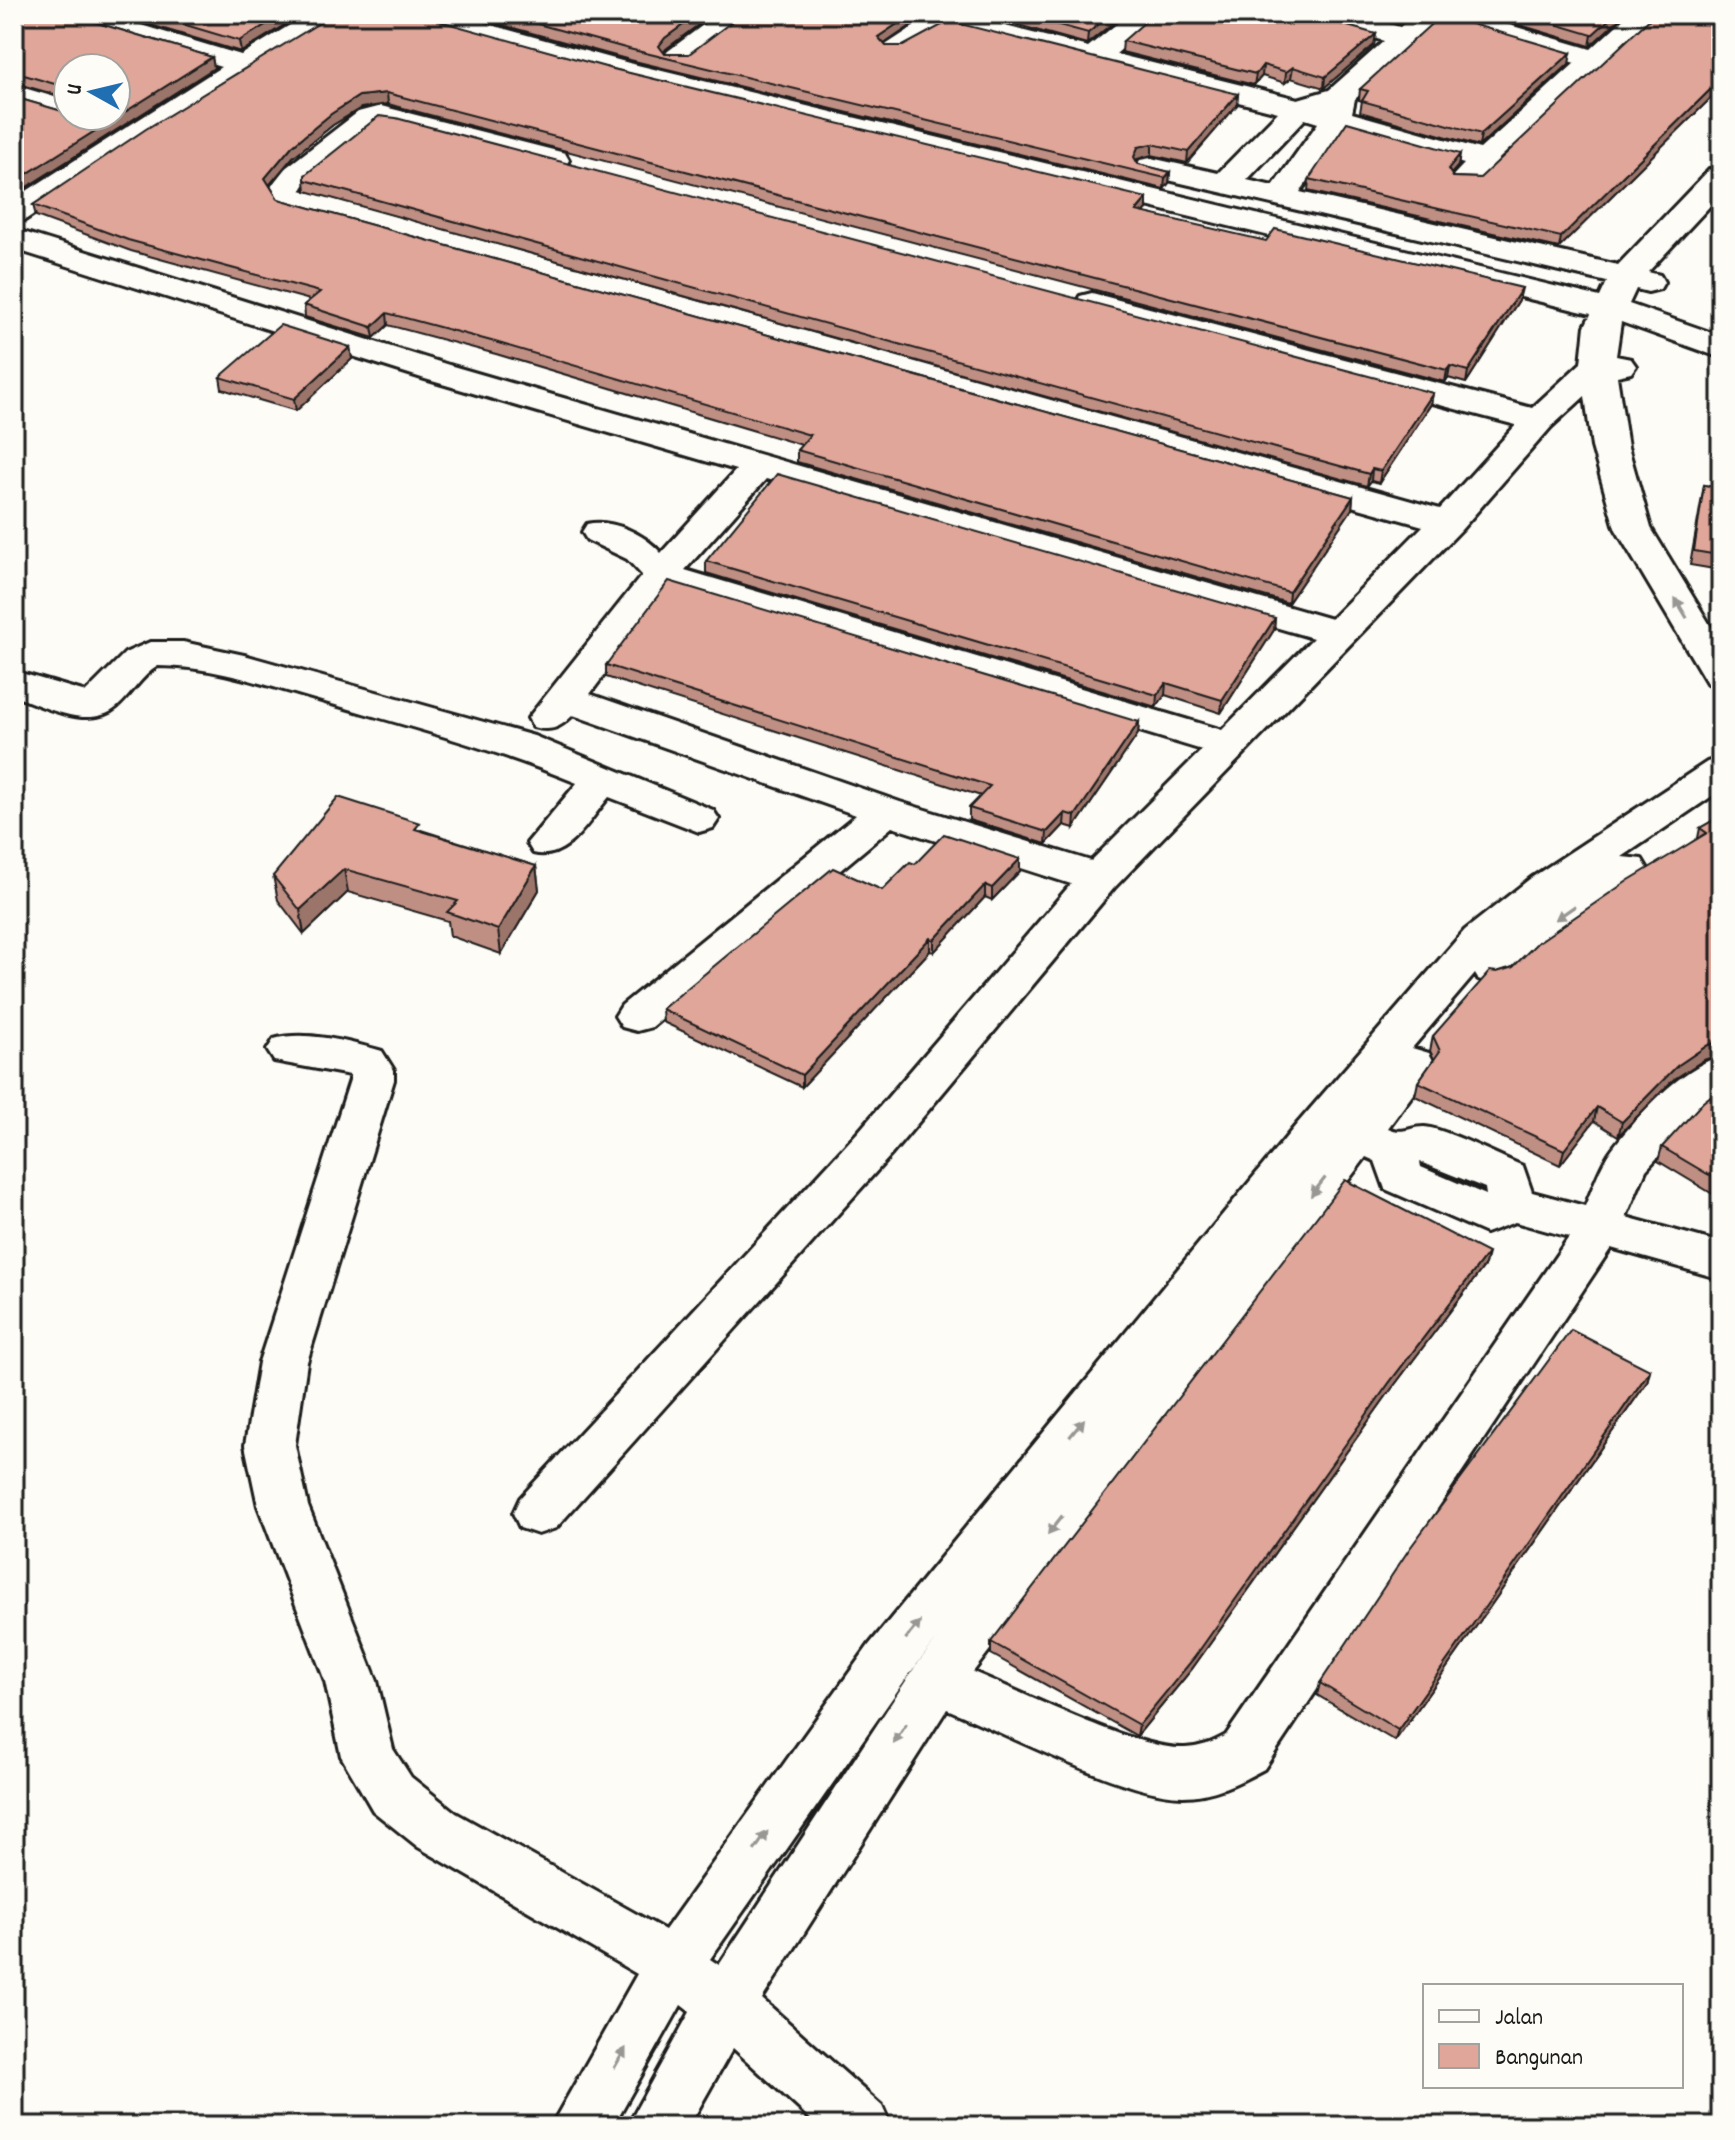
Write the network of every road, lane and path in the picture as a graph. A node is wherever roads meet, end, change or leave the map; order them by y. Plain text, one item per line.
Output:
1 (73, 14) edge
2 (328, 14) edge
3 (419, 14) edge
4 (524, 14) edge
5 (737, 14) edge
6 (1147, 14) edge
7 (1322, 14) edge
8 (1432, 14) edge
9 (1441, 14) edge
10 (1646, 14) edge
11 (949, 17) edge
12 (1406, 38) junction
13 (896, 48) edge
14 (678, 57) junction
15 (1092, 58) junction
16 (1596, 60) junction
17 (245, 65) junction
18 (14, 94) edge
19 (52, 106) edge
20 (1338, 107) junction
21 (1299, 108) junction
22 (953, 120) junction
23 (132, 131) edge
24 (998, 131) edge
25 (136, 132) junction
26 (930, 145) junction
27 (1119, 159) edge
28 (1484, 160) junction
29 (585, 168) edge
30 (1721, 176) edge
31 (1225, 184) junction
32 (1460, 185) edge
33 (1281, 197) junction
34 (1721, 207) edge
35 (16, 216) edge
36 (1637, 279) junction
37 (1062, 294) edge
38 (1619, 311) junction
39 (1721, 348) edge
40 (1608, 366) junction
41 (1539, 420) junction
42 (758, 466) junction
43 (1448, 522) junction
44 (600, 532) dead end
45 (661, 575) junction
46 (1721, 619) edge
47 (1338, 633) junction
48 (1721, 675) edge
49 (14, 683) edge
50 (566, 699) junction
51 (520, 745) junction
52 (1229, 745) junction
53 (1721, 771) edge
54 (602, 780) junction
55 (886, 811) junction
56 (1691, 813) edge
57 (699, 819) dead end
58 (547, 843) dead end
59 (1099, 878) junction
60 (637, 1016) dead end
61 (289, 1050) dead end
62 (1721, 1072) edge
63 (1361, 1135) junction
64 (1598, 1230) junction
65 (1721, 1261) edge
66 (538, 1513) dead end
67 (936, 1680) junction
68 (673, 1965) junction
69 (726, 2004) junction
70 (581, 2126) edge
71 (657, 2126) edge
72 (861, 2126) edge

1 - 17 street
2 - 17 street
3 - 26 street
4 - 14 street
5 - 14 street
6 - 15 street
7 - 12 street
8 - 12 street
9 - 16 street
10 - 16 street
11 - 13 street
11 - 15 street
12 - 20 street
14 - 22 street
15 - 21 street
16 - 28 street
17 - 25 street
18 - 19 street
20 - 21 street
20 - 28 street
20 - 33 street
21 - 31 street
22 - 24 street
22 - 26 street
23 - 25 street
25 - 35 street
26 - 38 street
27 - 31 street
28 - 32 street
29 - 43 street
30 - 36 street
31 - 33 street
33 - 36 street
34 - 36 street
35 - 42 street
36 - 38 street
37 - 41 street
38 - 39 street
38 - 40 street
40 - 41 street
40 - 46 street
48 -> 40 street
41 - 43 street
42 - 45 street
42 - 47 street
43 - 47 street
44 - 45 street
45 - 50 street
45 - 52 street
47 - 52 street
49 - 51 street
50 - 51 street
50 - 55 street
51 - 54 street
52 - 59 street
53 - 56 street
54 - 57 street
54 - 58 street
55 - 59 street
55 - 60 street
56 - 63 street
59 - 66 street
61 - 68 street
62 - 64 street
63 - 64 street
63 -> 67 street
68 -> 63 street
64 - 65 street
64 - 67 street
67 -> 69 street
68 - 69 street
70 -> 68 street
69 - 71 street
69 - 72 street

